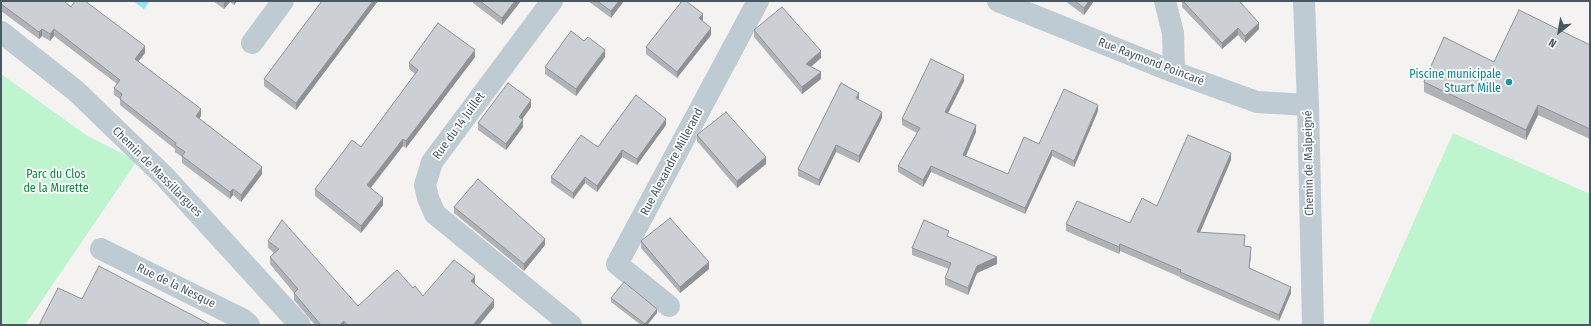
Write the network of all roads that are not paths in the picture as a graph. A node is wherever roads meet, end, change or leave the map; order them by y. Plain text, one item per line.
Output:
1 (283, 1) edge
2 (552, 1) edge
3 (758, 1) edge
4 (998, 1) edge
5 (1165, 1) edge
6 (1304, 1) edge
7 (1, 32) edge
8 (252, 42) dead end
9 (1174, 72) junction
10 (1308, 105) junction
11 (101, 249) dead end
12 (668, 306) dead end
13 (249, 325) edge
14 (300, 325) edge
15 (571, 325) edge
16 (1313, 325) edge

1 - 8 street
2 - 15 street, Rue du 14 Juillet
3 - 12 street, Rue Alexandre Millerand
4 - 9 street, Rue Raymond Poincaré
5 - 9 street
6 - 10 street, Chemin de Malpeigné
7 - 14 street, Chemin de Massillargues
9 - 10 street, Rue Raymond Poincaré
10 - 16 street, Chemin de Malpeigné
11 - 13 street, Rue de la Nesque

